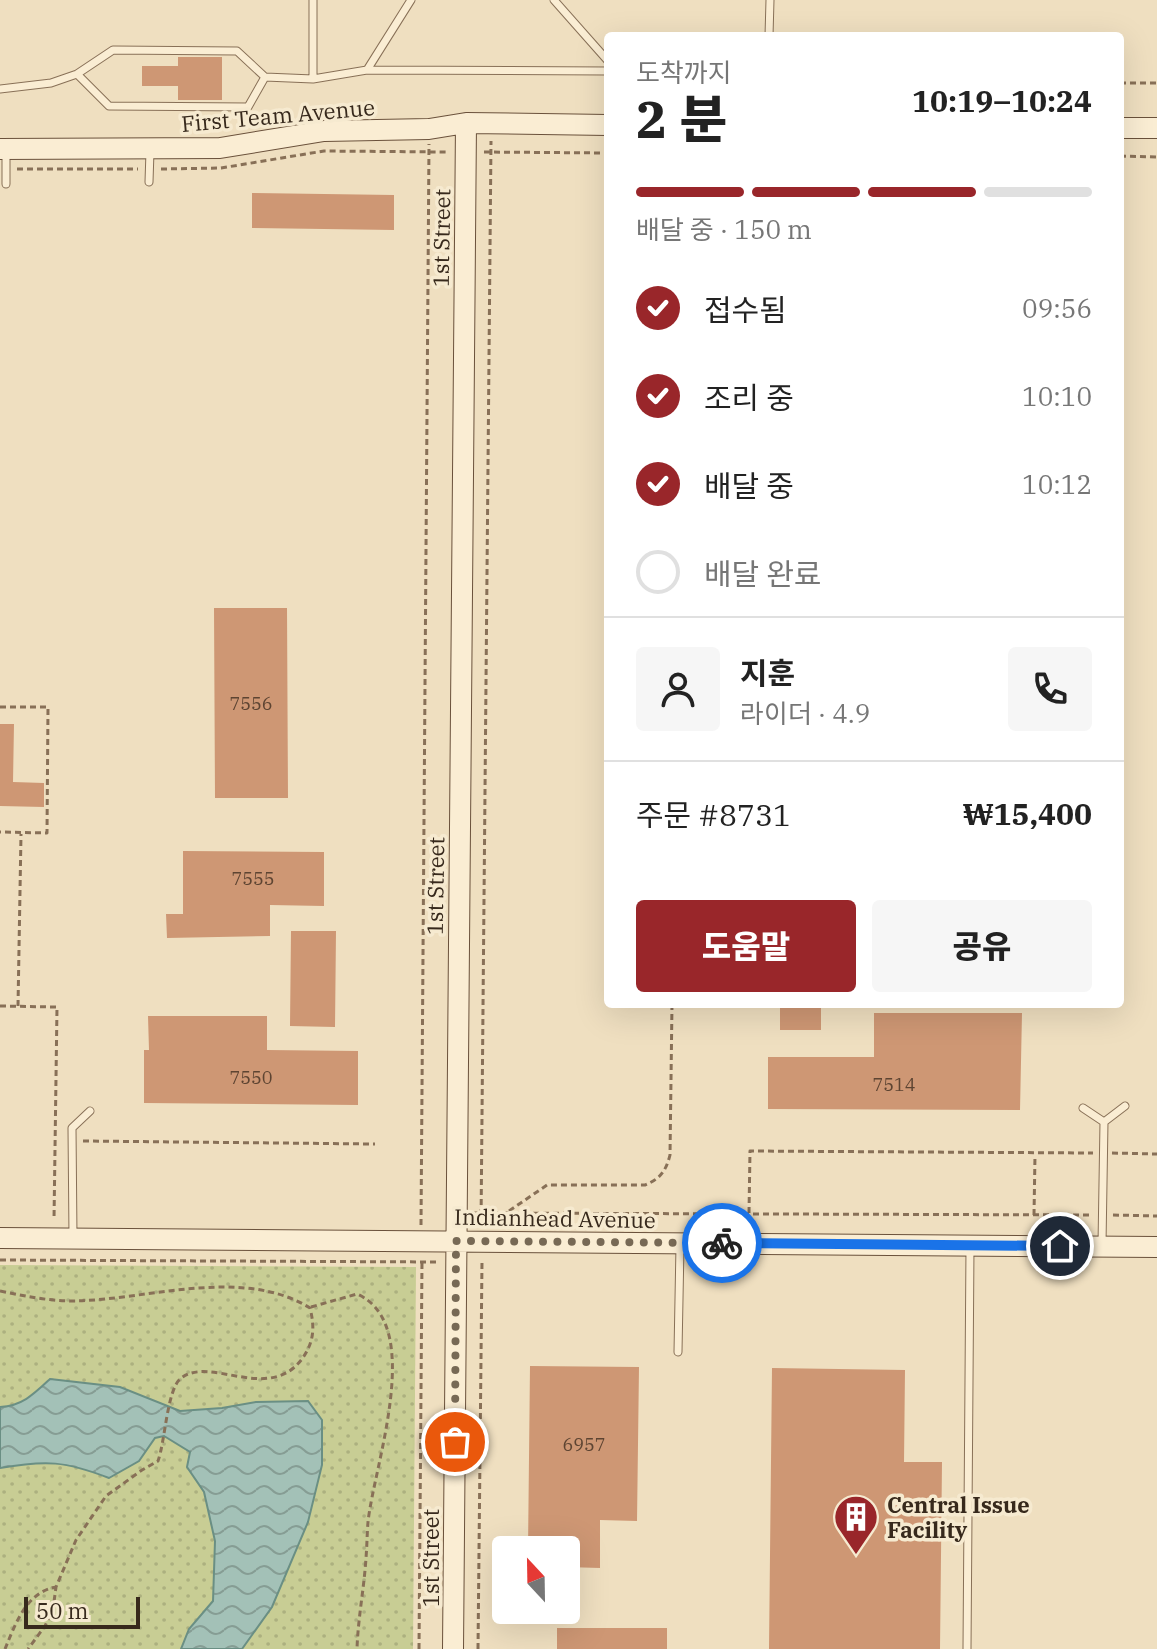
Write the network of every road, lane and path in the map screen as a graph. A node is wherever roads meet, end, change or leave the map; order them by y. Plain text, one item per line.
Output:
1 (313, 0) edge
2 (411, 0) edge
3 (554, 0) edge
4 (770, 0) edge
5 (769, 32) edge
6 (604, 56) edge
7 (367, 70) junction
8 (604, 71) edge
9 (77, 74) junction
10 (265, 77) junction
11 (313, 79) junction
12 (1124, 83) edge
13 (1157, 83) edge
14 (0, 89) edge
15 (466, 123) junction
16 (491, 124) junction
17 (604, 125) edge
18 (1124, 128) edge
19 (1157, 128) edge
20 (429, 129) junction
21 (150, 148) junction
22 (3, 149) edge
23 (1124, 156) edge
24 (1157, 157) edge
25 (149, 182) dead end
26 (6, 184) dead end
27 (0, 707) edge
28 (0, 832) edge
29 (21, 833) junction
30 (0, 1006) edge
31 (18, 1006) junction
32 (672, 1008) edge
33 (1125, 1106) dead end
34 (1083, 1108) dead end
35 (90, 1111) dead end
36 (1104, 1122) junction
37 (55, 1141) junction
38 (72, 1141) junction
39 (375, 1144) dead end
40 (767, 1144) dead end
41 (1024, 1146) dead end
42 (766, 1151) junction
43 (1024, 1153) junction
44 (1035, 1153) junction
45 (1103, 1153) junction
46 (1157, 1154) edge
47 (481, 1211) junction
48 (509, 1211) junction
49 (749, 1213) junction
50 (1034, 1215) junction
51 (1103, 1215) junction
52 (1157, 1216) edge
53 (54, 1220) dead end
54 (0, 1238) edge
55 (73, 1239) junction
56 (456, 1241) junction
57 (481, 1242) junction
58 (680, 1243) junction
59 (970, 1245) junction
60 (1102, 1246) junction
61 (1157, 1247) edge
62 (421, 1251) junction
63 (0, 1260) edge
64 (0, 1291) edge
65 (310, 1308) junction
66 (678, 1352) dead end
67 (56, 1587) junction
68 (5, 1649) edge
69 (28, 1649) edge
70 (357, 1649) edge
71 (419, 1649) edge
72 (453, 1649) edge
73 (478, 1649) edge
74 (967, 1649) edge

1 - 11 lane
2 - 7 lane
3 - 6 lane
4 - 5 lane
7 - 8 lane
7 - 11 lane
9 - 10 lane
9 - 10 lane
9 - 14 lane
10 - 11 lane
12 - 13 path
15 - 16 main road, First Team Avenue
15 - 20 main road, First Team Avenue
15 - 56 main road, 1st Street
16 - 17 main road, First Team Avenue
16 - 47 path
18 - 19 main road
20 - 21 main road, First Team Avenue
20 - 62 path
21 - 22 main road, First Team Avenue
21 - 25 lane
22 - 26 lane
23 - 24 path
27 - 29 path
28 - 29 path
29 - 31 path
30 - 31 path
31 - 37 path
32 - 48 path
33 - 36 lane
34 - 36 lane
35 - 38 lane
36 - 45 lane
37 - 38 path
37 - 53 path
38 - 39 path
38 - 55 lane
40 - 42 path
41 - 43 path
42 - 43 path
42 - 49 path
43 - 44 path
44 - 45 path
44 - 50 path
45 - 46 path
45 - 51 lane
47 - 48 path
47 - 57 path
48 - 49 path
49 - 50 path
50 - 51 path
51 - 52 path
51 - 60 lane
54 - 55 main road, Indianhead Avenue
55 - 62 main road, Indianhead Avenue
56 - 57 main road, Indianhead Avenue
56 - 62 main road, Indianhead Avenue
56 - 72 main road, 1st Street
57 - 58 main road, Indianhead Avenue
57 - 73 path
58 - 59 main road, Indianhead Avenue
58 - 66 lane
59 - 60 main road, Indianhead Avenue
59 - 74 lane
60 - 61 main road, Indianhead Avenue
62 - 63 path
62 - 71 path
64 - 65 path
65 - 67 path
65 - 70 path
67 - 68 path
67 - 69 path

